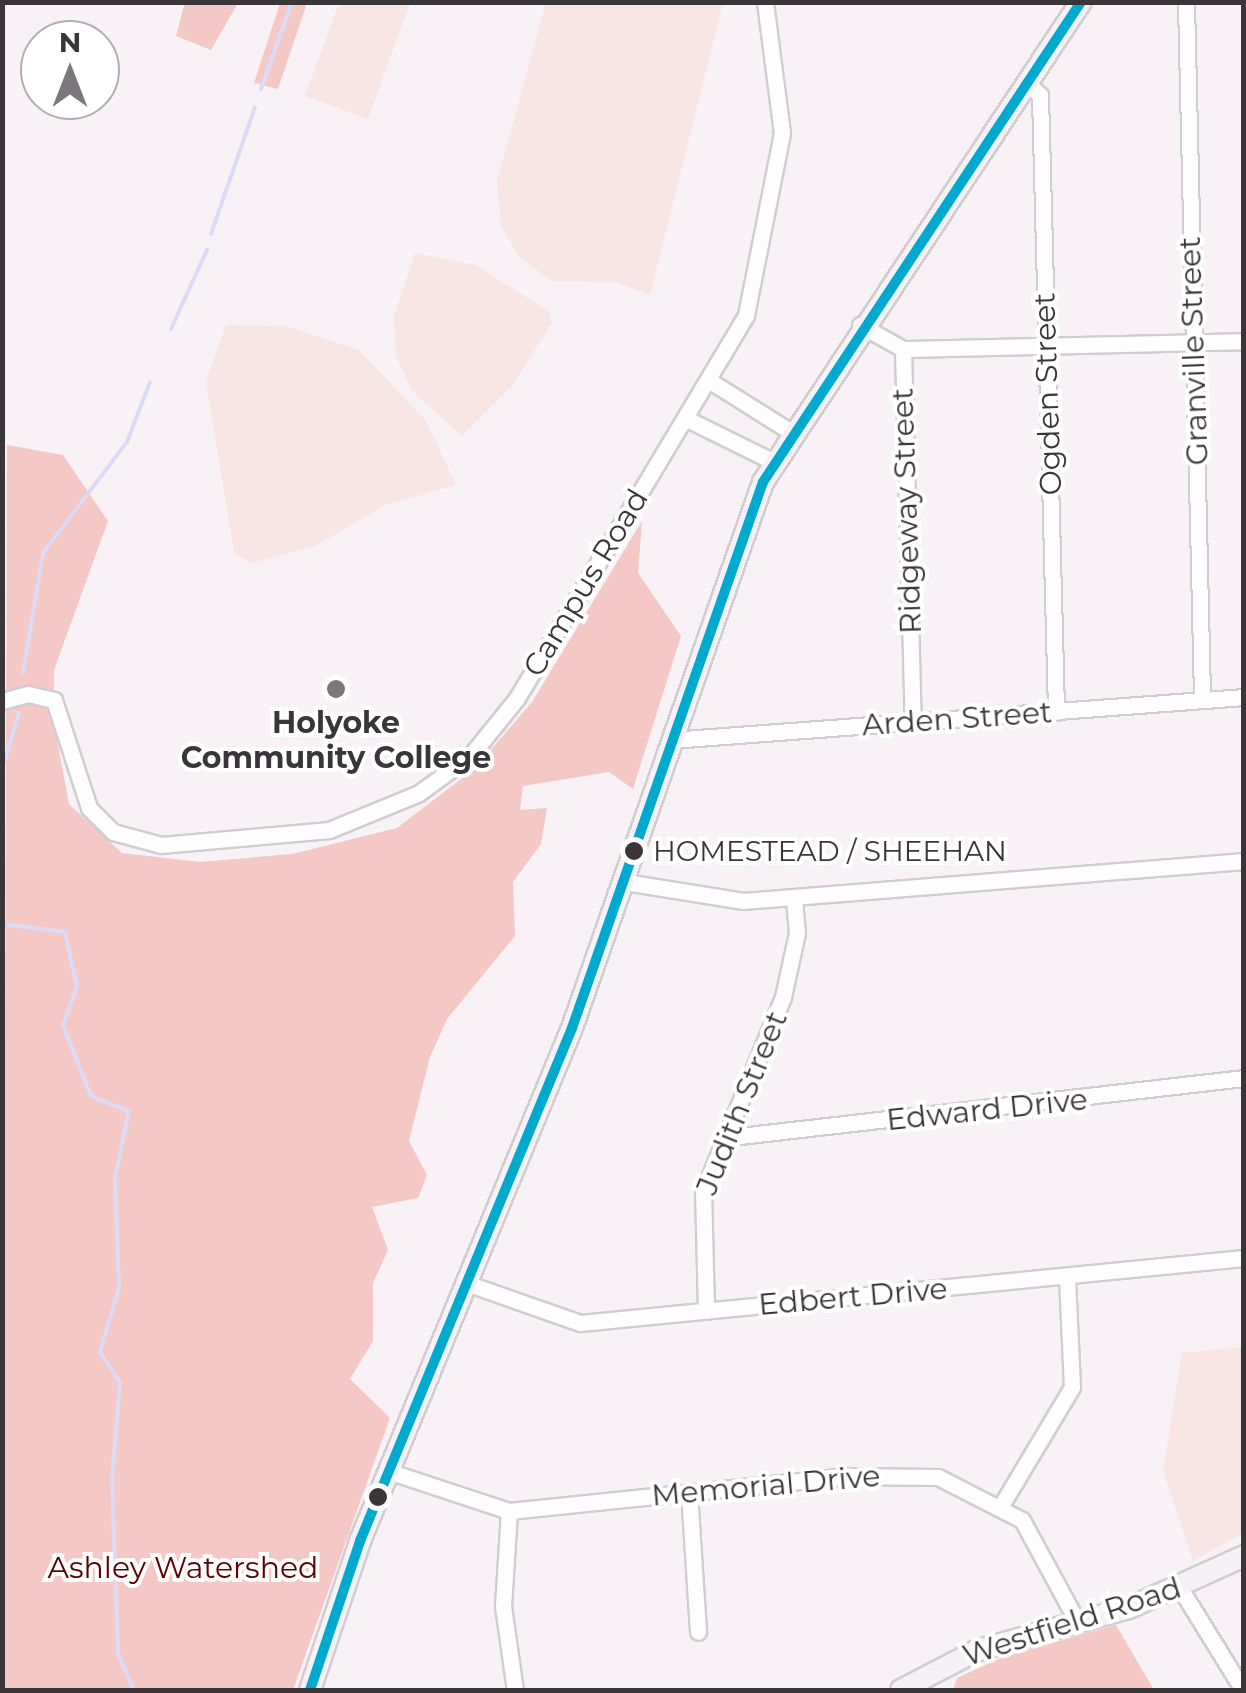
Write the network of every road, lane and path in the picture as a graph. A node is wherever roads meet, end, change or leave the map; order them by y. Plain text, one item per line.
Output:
1 (765, 2) edge
2 (1082, 2) edge
3 (1186, 2) edge
4 (1026, 82) junction
5 (860, 325) junction
6 (1244, 341) edge
7 (1195, 342) junction
8 (1048, 347) junction
9 (903, 349) junction
10 (710, 381) junction
11 (687, 419) junction
12 (792, 432) junction
13 (774, 462) junction
14 (1244, 697) edge
15 (1202, 700) junction
16 (2, 702) edge
17 (1056, 712) junction
18 (913, 722) junction
19 (671, 740) junction
20 (1244, 861) edge
21 (625, 882) junction
22 (794, 897) junction
23 (1244, 1078) edge
24 (731, 1136) junction
25 (1244, 1258) edge
26 (1067, 1276) junction
27 (470, 1284) junction
28 (706, 1311) junction
29 (388, 1470) junction
30 (689, 1492) junction
31 (1002, 1504) junction
32 (509, 1510) junction
33 (1244, 1556) edge
34 (1180, 1588) junction
35 (1078, 1623) junction
36 (698, 1632) dead end
37 (310, 1690) edge
38 (514, 1690) edge
39 (901, 1690) edge
40 (1243, 1690) edge

1 - 10 street, Campus Road
2 - 4 main road
3 - 7 street, Granville Street
4 - 5 main road
4 - 8 street, Ogden Street
5 - 9 street, Ridgeway Street
5 - 12 main road
6 - 7 street
7 - 8 street
7 - 15 street, Granville Street
8 - 9 street
8 - 17 street, Ogden Street
9 - 18 street, Ridgeway Street
10 - 11 street, Campus Road
10 - 12 street
11 - 13 street
11 - 16 street, Campus Road
12 - 13 main road
13 - 19 main road
14 - 15 street, Arden Street
15 - 17 street, Arden Street
17 - 18 street, Arden Street
18 - 19 street, Arden Street
19 - 21 main road
20 - 22 street
21 - 22 street
21 - 27 main road
22 - 24 street, Judith Street
23 - 24 street, Edward Drive
24 - 28 street, Judith Street
25 - 26 street, Edbert Drive
26 - 28 street, Edbert Drive
26 - 31 street
27 - 28 street, Edbert Drive
27 - 29 main road
29 - 32 street, Memorial Drive
29 - 37 main road
30 - 31 street, Memorial Drive
30 - 32 street, Memorial Drive
30 - 36 street
31 - 35 street, Memorial Drive
32 - 38 street
33 - 34 main road, Westfield Road
34 - 35 main road, Westfield Road
34 - 40 street
35 - 39 main road, Westfield Road

